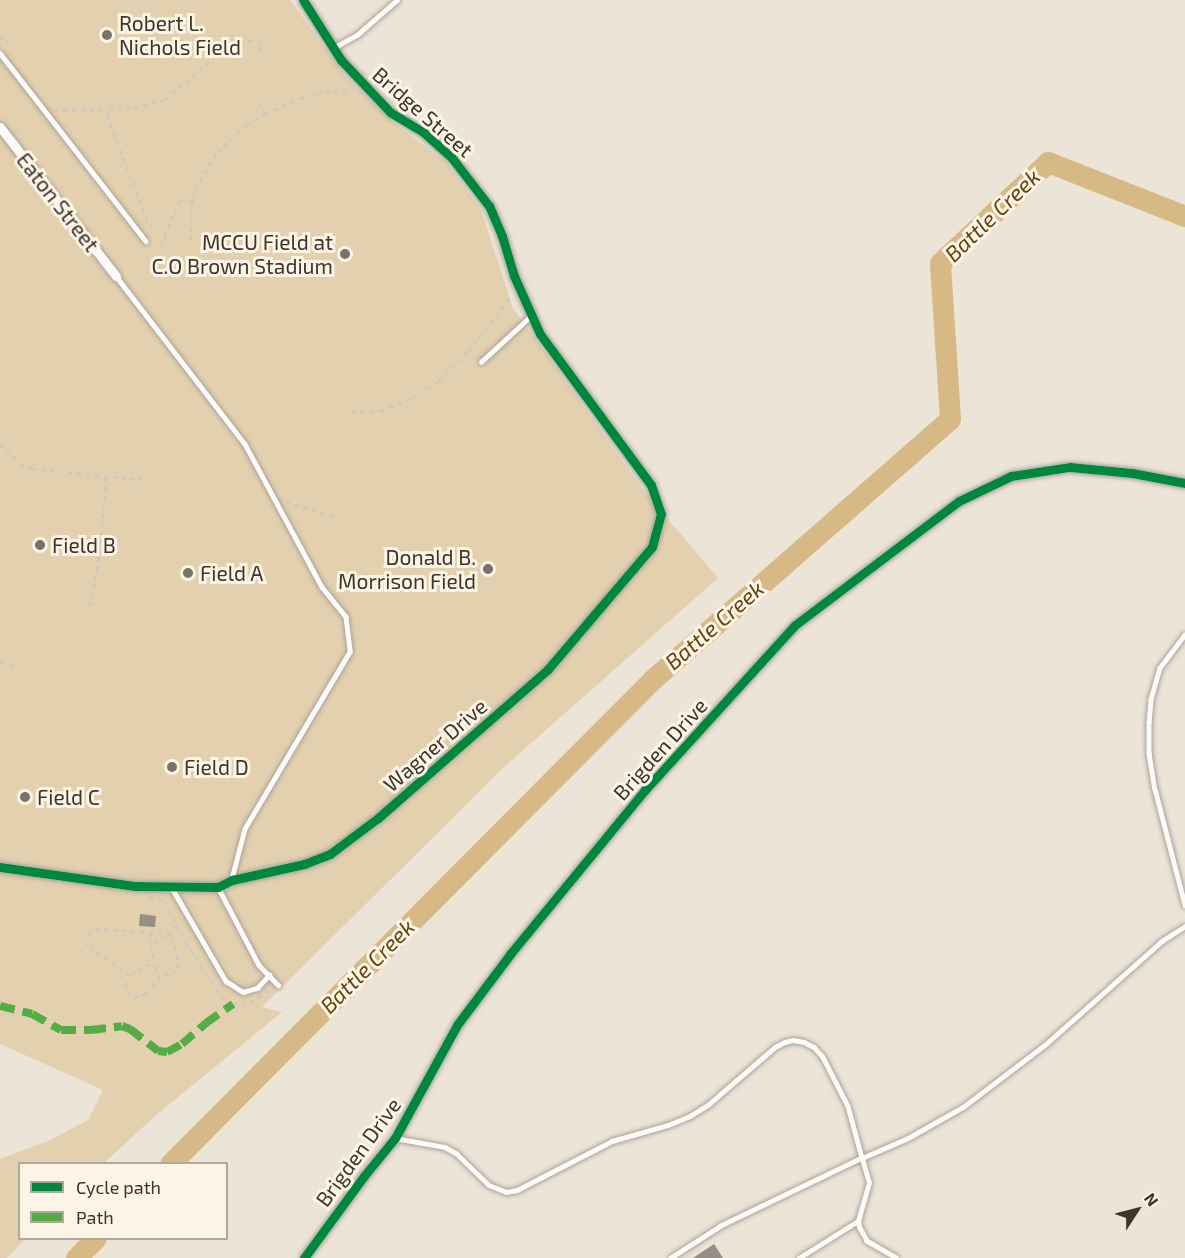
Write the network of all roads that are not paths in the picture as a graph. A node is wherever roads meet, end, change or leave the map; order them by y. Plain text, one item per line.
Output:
1 (303, 0) edge
2 (397, 0) edge
3 (334, 47) junction
4 (0, 53) edge
5 (0, 127) edge
6 (146, 241) dead end
7 (116, 276) joint
8 (532, 315) junction
9 (481, 362) dead end
10 (576, 383) joint
11 (1185, 483) edge
12 (1185, 635) edge
13 (0, 867) edge
14 (232, 880) junction
15 (218, 887) junction
16 (172, 888) junction
17 (1185, 904) edge
18 (1185, 926) edge
19 (269, 975) junction
20 (278, 985) dead end
21 (395, 1138) junction
22 (862, 1158) junction
23 (858, 1221) junction
24 (304, 1258) edge
25 (671, 1258) edge
26 (799, 1258) edge
27 (896, 1258) edge

1 - 3 street, Bridge Street
2 - 3 lane
3 - 8 street, Bridge Street
4 - 6 lane
5 - 7 street, Eaton Street
7 - 14 lane
8 - 9 lane
8 - 10 street, Bridge Street
10 - 14 street, Wagner Drive
11 - 21 street, Brigden Drive
12 - 17 lane
13 - 16 street, Wagner Drive
14 - 15 street, Wagner Drive
15 - 16 street, Wagner Drive
15 - 19 lane
16 - 19 lane
18 - 22 lane
19 - 20 lane
21 - 22 lane
21 - 24 street, Brigden Drive
22 - 23 lane
22 - 25 lane
23 - 26 lane
23 - 27 lane

